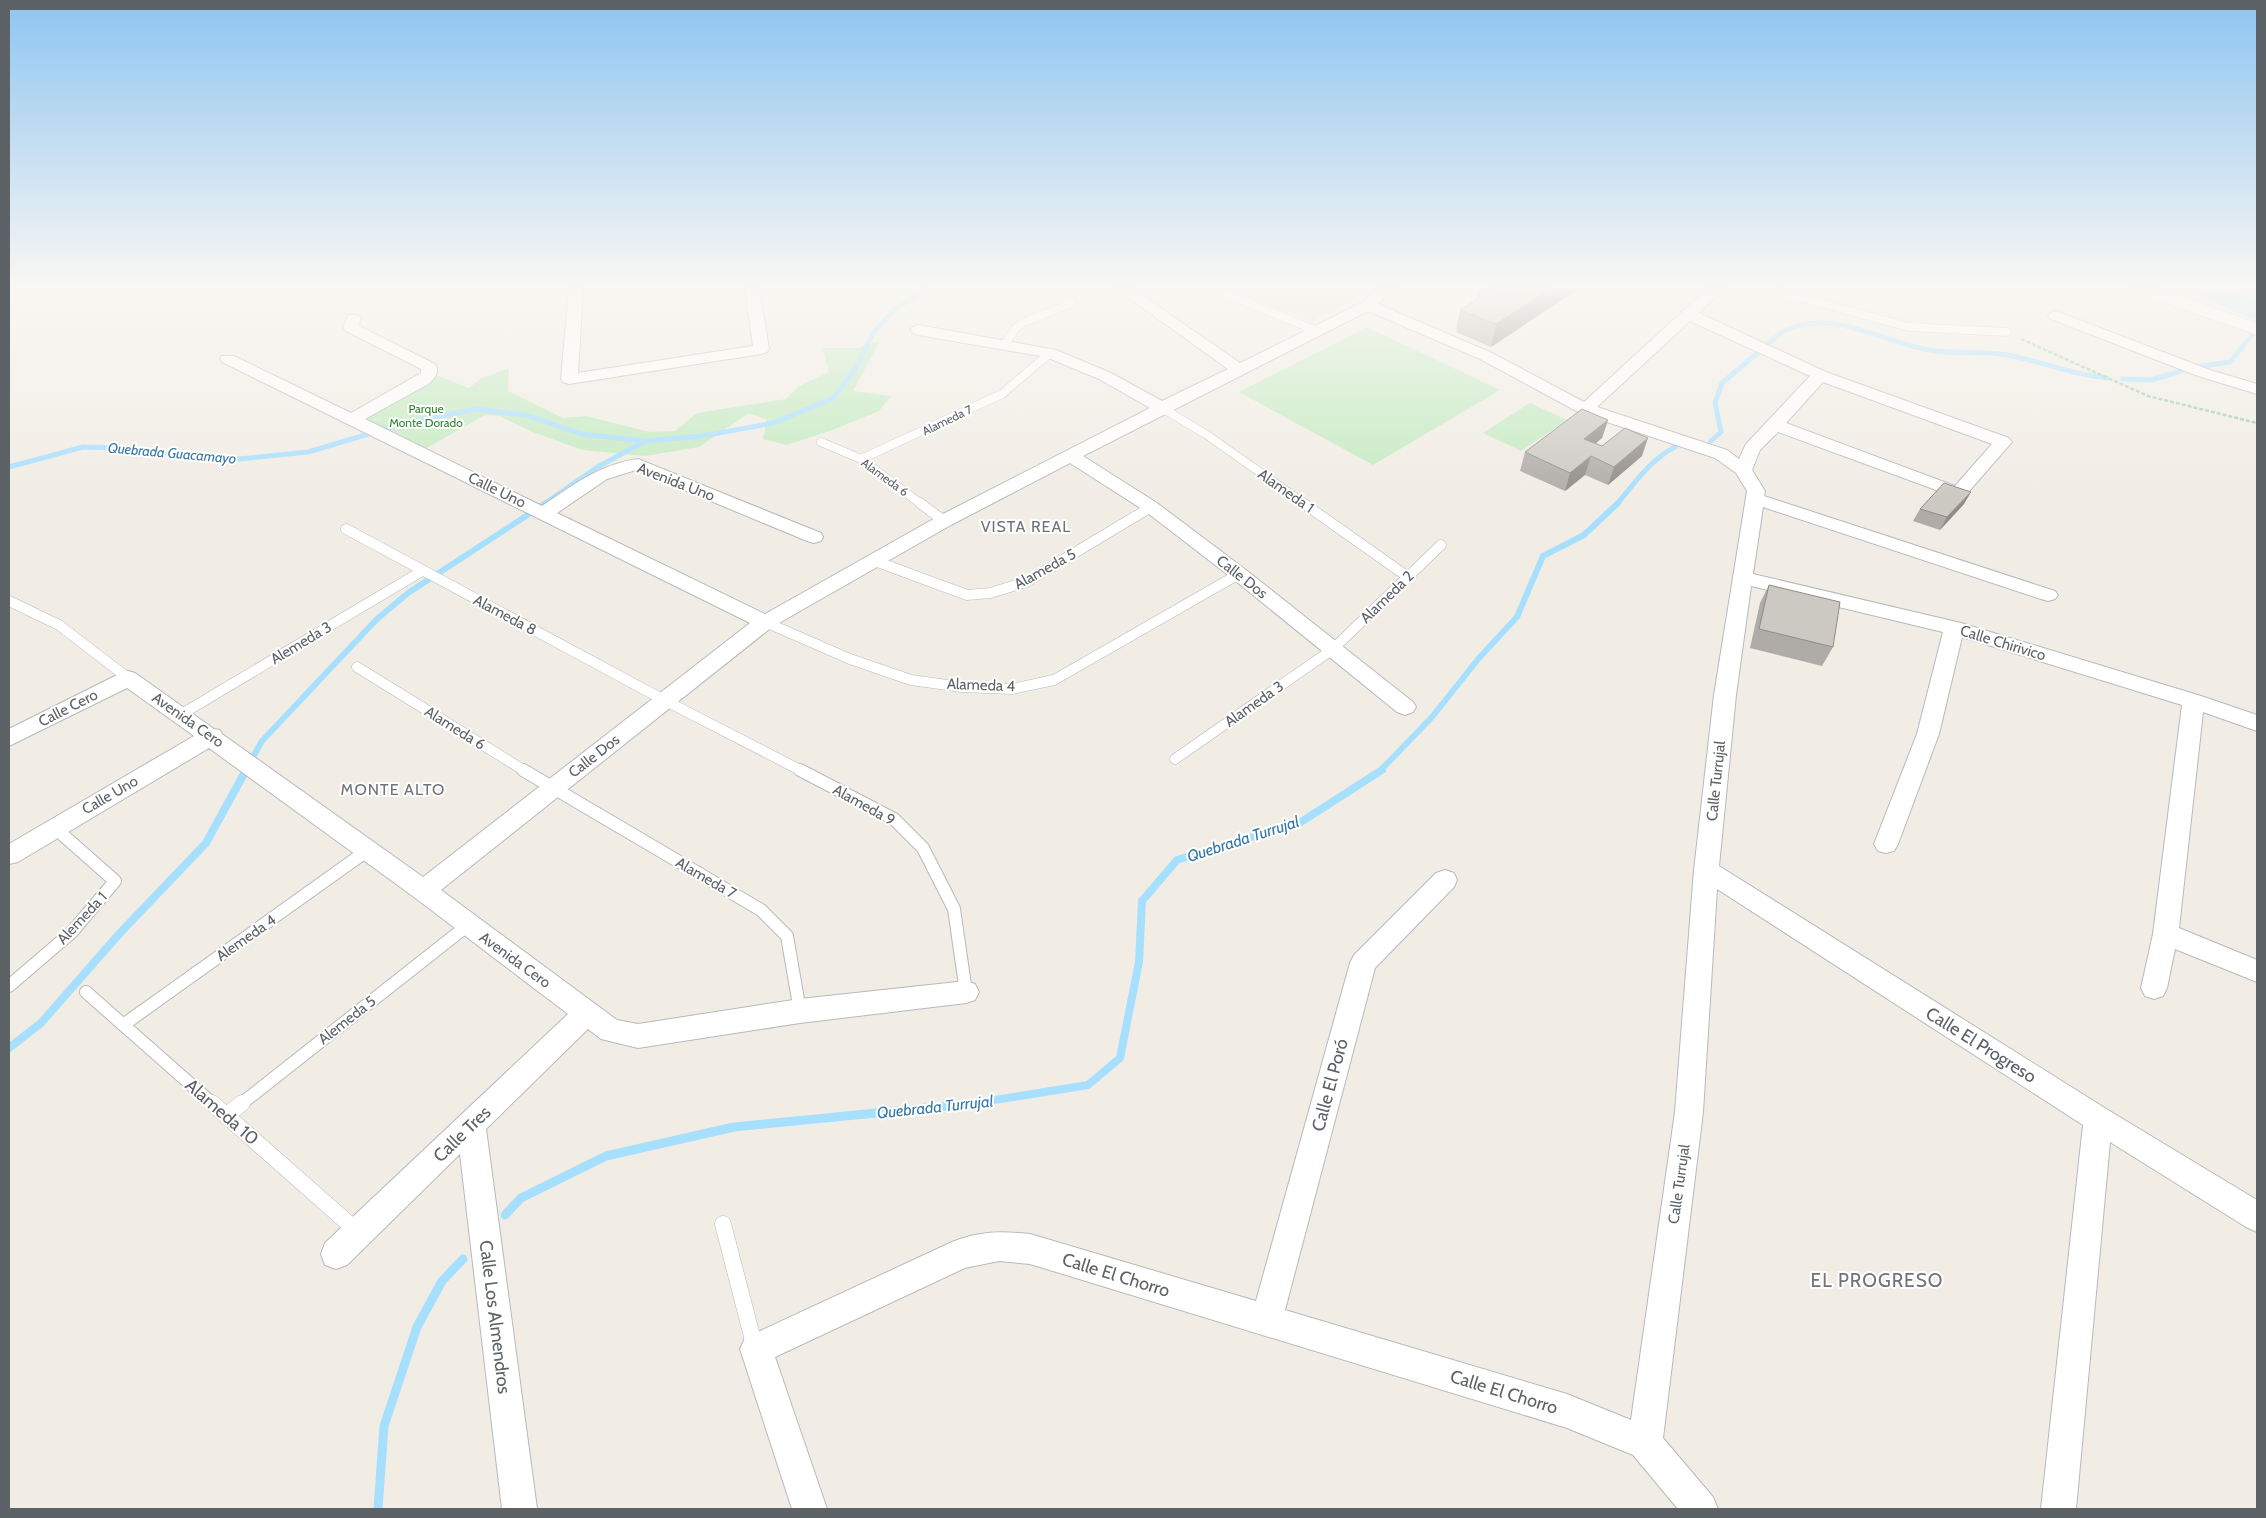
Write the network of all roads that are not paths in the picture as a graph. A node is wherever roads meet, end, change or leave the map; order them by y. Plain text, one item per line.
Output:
1 (228, 359) dead end
2 (413, 359) edge
3 (571, 359) edge
4 (700, 359) edge
5 (1043, 359) edge
6 (1064, 359) edge
7 (1224, 359) edge
8 (1261, 359) edge
9 (1491, 359) edge
10 (1640, 359) edge
11 (1787, 359) edge
12 (2167, 359) edge
13 (1240, 370) junction
14 (1820, 374) junction
15 (2257, 390) edge
16 (1162, 408) junction
17 (1586, 409) junction
18 (351, 420) junction
19 (1775, 424) junction
20 (821, 442) dead end
21 (1072, 456) junction
22 (861, 459) junction
23 (1743, 470) junction
24 (1756, 499) junction
25 (1151, 507) junction
26 (544, 513) junction
27 (944, 522) junction
28 (346, 529) dead end
29 (814, 537) dead end
30 (1441, 545) dead end
31 (875, 561) junction
32 (422, 571) junction
33 (1239, 574) junction
34 (1408, 577) junction
35 (1744, 578) junction
36 (2048, 596) dead end
37 (9, 601) edge
38 (765, 622) junction
39 (1954, 628) junction
40 (1333, 649) junction
41 (357, 667) dead end
42 (128, 678) junction
43 (664, 700) junction
44 (2193, 701) junction
45 (1405, 707) dead end
46 (180, 715) junction
47 (2257, 723) edge
48 (212, 736) junction
49 (9, 738) edge
50 (1175, 759) dead end
51 (553, 789) junction
52 (55, 828) junction
53 (1886, 844) dead end
54 (368, 850) junction
55 (9, 855) edge
56 (1706, 870) junction
57 (1445, 880) dead end
58 (423, 890) junction
59 (468, 925) junction
60 (2166, 934) junction
61 (2257, 971) edge
62 (9, 986) edge
63 (2154, 988) dead end
64 (86, 992) dead end
65 (966, 992) joint
66 (800, 1011) junction
67 (588, 1012) junction
68 (123, 1025) junction
69 (226, 1116) junction
70 (2098, 1119) junction
71 (471, 1126) junction
72 (2257, 1217) edge
73 (723, 1224) dead end
74 (359, 1232) junction
75 (336, 1254) dead end
76 (1267, 1320) junction
77 (756, 1349) junction
78 (1645, 1443) junction
79 (520, 1509) edge
80 (809, 1509) edge
81 (1701, 1509) edge
82 (2058, 1509) edge

1 - 18 street, Calle Uno
2 - 18 street
3 - 4 street
5 - 22 lane, Alameda 7
6 - 16 street
7 - 13 street
8 - 13 street, Calle Dos
9 - 17 street
10 - 17 street
11 - 14 street
12 - 15 street
13 - 16 street, Calle Dos
14 - 19 street
14 - 19 street
16 - 21 street, Calle Dos
16 - 34 lane, Alameda 1
17 - 23 street
18 - 26 street, Calle Uno
19 - 23 street
20 - 22 lane, Alameda 6
21 - 25 street, Calle Dos
21 - 27 street, Calle Dos
22 - 27 lane, Alameda 6
23 - 24 street
24 - 35 street, Calle Turrujal
24 - 36 street
25 - 31 lane, Alameda 5
25 - 33 street, Calle Dos
26 - 29 street, Avenida Uno
26 - 38 street, Calle Uno
27 - 31 street, Calle Dos
28 - 32 lane, Alameda 8
30 - 34 lane, Alameda 2
31 - 38 street, Calle Dos
32 - 43 lane, Alameda 8
32 - 46 lane, Alemeda 3
33 - 38 lane, Alameda 4
33 - 40 street, Calle Dos
34 - 40 lane, Alameda 2
35 - 39 street, Calle Chirivico
35 - 56 street, Calle Turrujal
37 - 42 lane
38 - 43 street, Calle Dos
39 - 44 street, Calle Chirivico
39 - 53 street
40 - 45 street, Calle Dos
40 - 50 lane, Alameda 3
41 - 51 lane, Alameda 6
42 - 46 street, Avenida Cero
42 - 49 street, Calle Cero
43 - 51 street, Calle Dos
43 - 65 lane, Alameda 9
44 - 47 street, Calle Chirivico
44 - 60 street
46 - 48 street, Avenida Cero
48 - 52 street, Calle Uno
48 - 54 street, Avenida Cero
51 - 58 street, Calle Dos
51 - 66 lane, Alameda 7
52 - 55 street, Calle Uno
52 - 62 lane, Alemeda 1
54 - 58 street, Avenida Cero
54 - 68 lane, Alemeda 4
56 - 70 street, Calle El Progreso
56 - 78 street, Calle Turrujal
57 - 76 street, Calle El Poró
58 - 59 street, Avenida Cero
59 - 67 street, Avenida Cero
59 - 69 lane, Alemeda 5
60 - 61 street
60 - 63 street
64 - 68 lane, Alameda 10
65 - 66 street, Avenida Cero
66 - 67 street, Avenida Cero
67 - 71 street, Calle Tres
68 - 69 lane, Alameda 10
69 - 74 lane, Alameda 10
70 - 72 street, Calle El Progreso
70 - 82 street
71 - 74 street, Calle Tres
71 - 79 street, Calle Los Almendros
73 - 77 lane
74 - 75 street, Calle Tres
76 - 77 street, Calle El Chorro
76 - 78 street, Calle El Chorro
77 - 80 street
78 - 81 street

